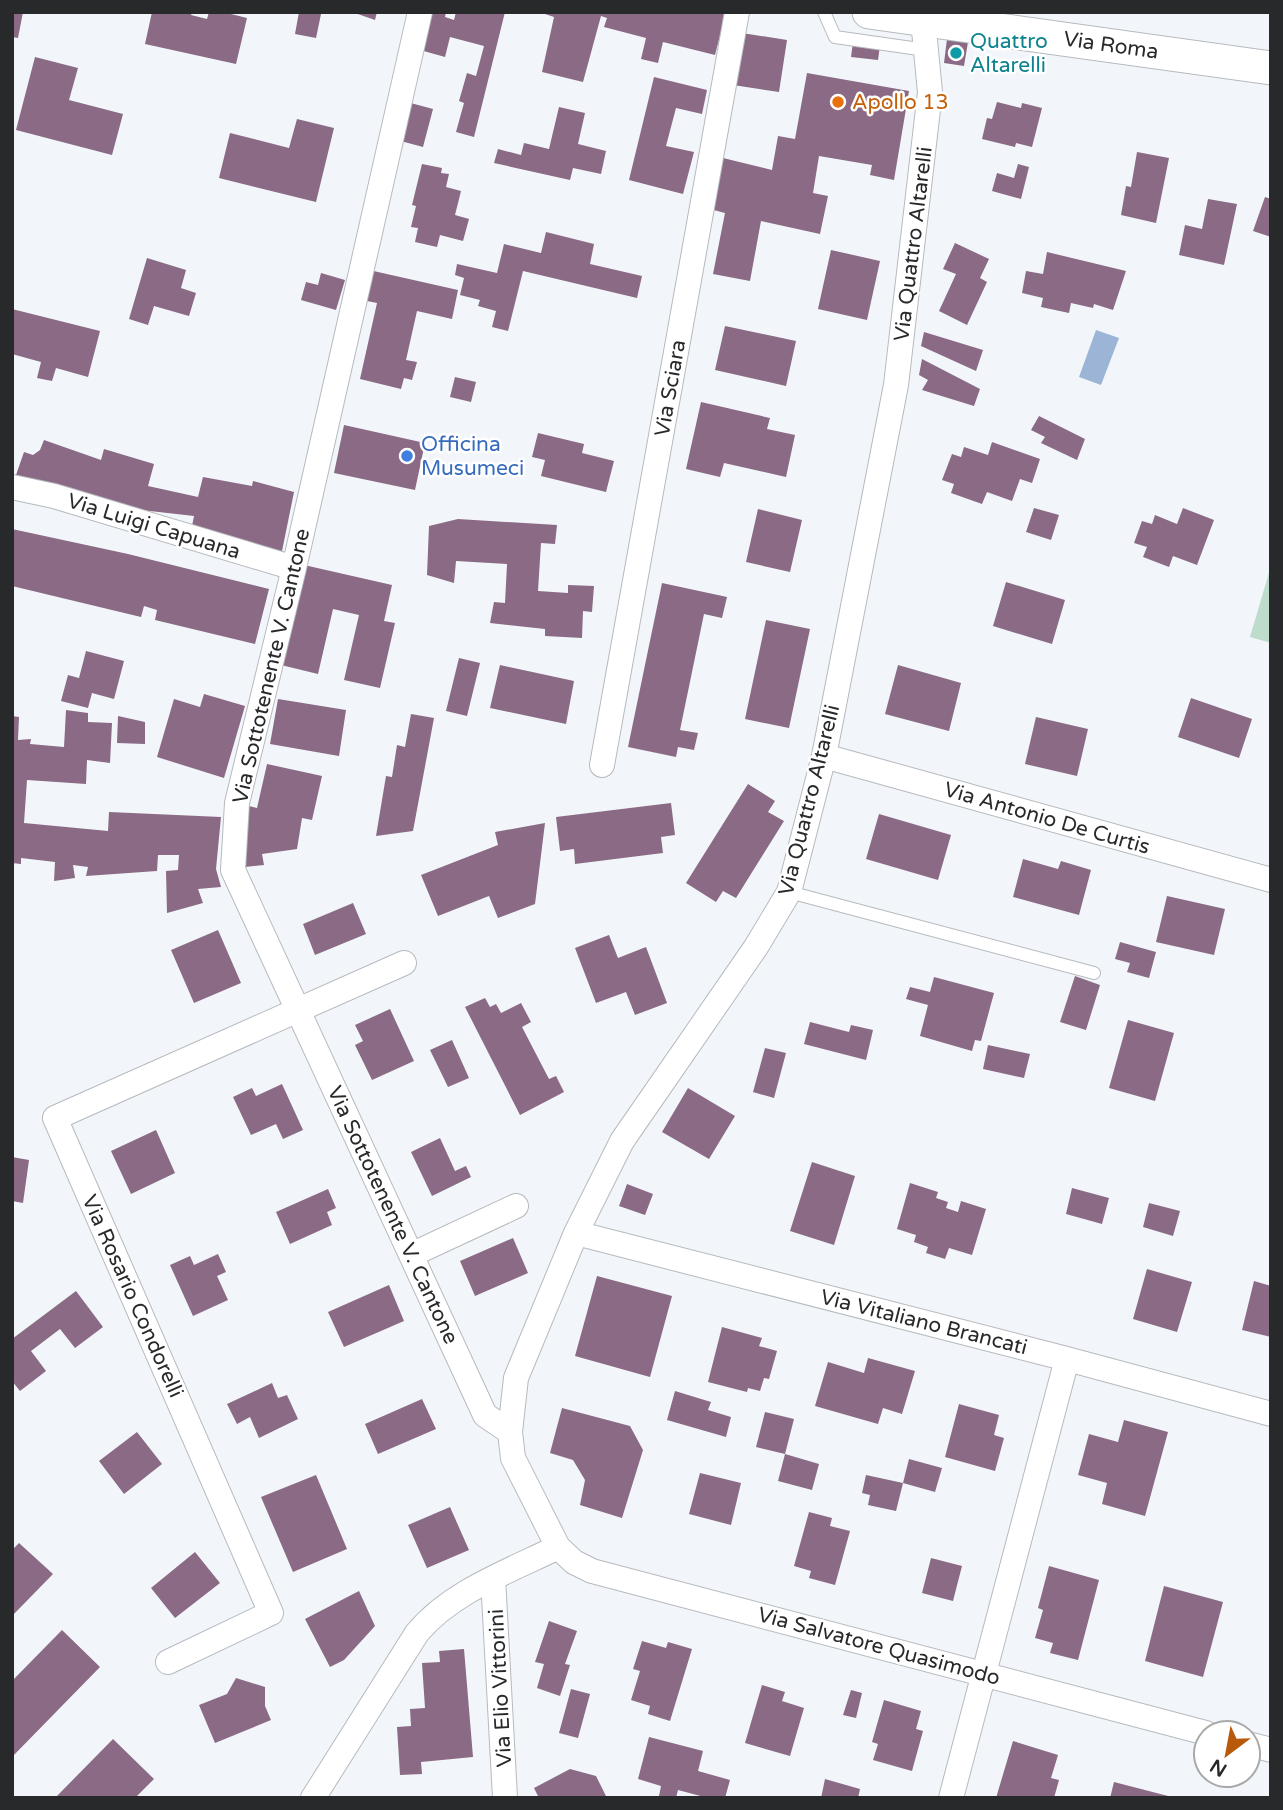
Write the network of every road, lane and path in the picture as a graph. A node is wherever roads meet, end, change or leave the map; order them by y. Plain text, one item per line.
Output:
1 (420, 12) edge
2 (737, 12) edge
3 (824, 12) edge
4 (869, 12) edge
5 (974, 19) edge
6 (925, 35) junction
7 (1271, 68) edge
8 (12, 487) edge
9 (294, 568) junction
10 (824, 756) junction
11 (602, 765) dead end
12 (1271, 880) edge
13 (789, 892) junction
14 (404, 963) dead end
15 (1094, 973) dead end
16 (299, 1012) junction
17 (516, 1206) dead end
18 (576, 1233) junction
19 (411, 1255) junction
20 (1067, 1359) junction
21 (1271, 1414) edge
22 (510, 1432) junction
23 (558, 1547) junction
24 (493, 1578) junction
25 (168, 1662) dead end
26 (984, 1674) junction
27 (1192, 1729) edge
28 (313, 1798) edge
29 (505, 1798) edge
30 (951, 1798) edge

1 - 9 street, Via Sottotenente V. Cantone
2 - 11 street, Via Sciara
3 - 6 lane
4 - 6 main road, Via Roma
5 - 6 main road, Via Roma
5 - 7 main road, Via Roma
6 - 10 street, Via Quattro Altarelli
8 - 9 street, Via Luigi Capuana
9 - 16 street, Via Sottotenente V. Cantone
10 - 12 street, Via Antonio De Curtis
10 - 13 street, Via Quattro Altarelli
13 - 15 lane
13 - 18 street, Via Quattro Altarelli
14 - 16 street
16 - 19 street, Via Sottotenente V. Cantone
16 - 25 street, Via Rosario Condorelli
17 - 19 street
18 - 20 street, Via Vitaliano Brancati
18 - 22 street, Via Quattro Altarelli
19 - 22 street, Via Sottotenente V. Cantone
20 - 21 street, Via Vitaliano Brancati
20 - 26 street
22 - 23 street, Via Quattro Altarelli
23 - 24 street
23 - 26 street, Via Salvatore Quasimodo
24 - 28 street
24 - 29 street, Via Elio Vittorini
26 - 27 street, Via Salvatore Quasimodo
26 - 30 street

